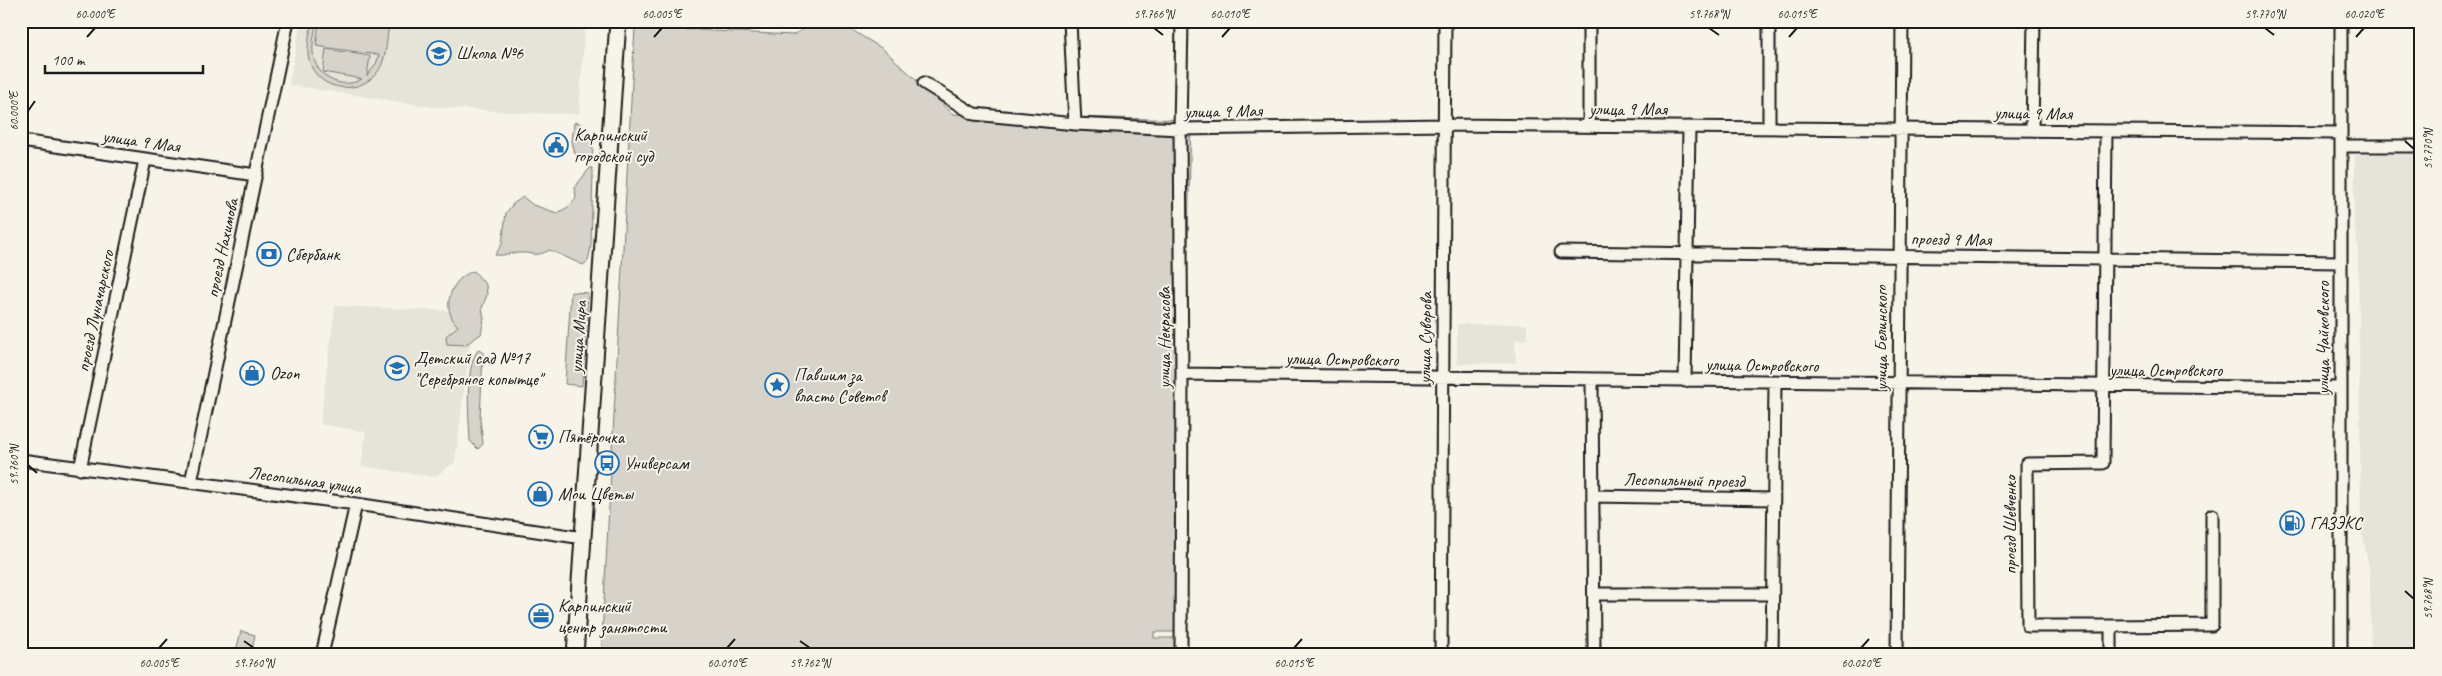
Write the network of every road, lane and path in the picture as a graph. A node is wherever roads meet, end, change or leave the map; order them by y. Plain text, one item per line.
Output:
1 (288, 21) edge
2 (618, 21) edge
3 (1070, 21) edge
4 (1182, 21) edge
5 (1445, 21) edge
6 (1589, 21) edge
7 (1770, 21) edge
8 (1902, 21) edge
9 (2034, 21) edge
10 (2341, 21) edge
11 (924, 83) dead end
12 (1075, 124) junction
13 (1445, 124) junction
14 (1590, 126) junction
15 (1689, 127) junction
16 (1770, 128) junction
17 (1180, 129) junction
18 (1902, 129) junction
19 (2032, 130) junction
20 (2106, 131) junction
21 (2341, 133) junction
22 (21, 141) edge
23 (2342, 146) junction
24 (2421, 146) edge
25 (145, 160) junction
26 (256, 175) junction
27 (1560, 252) dead end
28 (1687, 254) junction
29 (1899, 256) junction
30 (2105, 259) junction
31 (2340, 262) junction
32 (1182, 374) junction
33 (1442, 378) junction
34 (1592, 380) junction
35 (1685, 381) junction
36 (1776, 382) junction
37 (1898, 384) junction
38 (2102, 387) junction
39 (2341, 388) junction
40 (21, 460) edge
41 (80, 469) junction
42 (191, 482) junction
43 (1593, 496) junction
44 (1774, 500) junction
45 (356, 504) junction
46 (2212, 515) dead end
47 (583, 538) junction
48 (1594, 594) junction
49 (1773, 594) junction
50 (2111, 626) junction
51 (322, 655) edge
52 (575, 655) edge
53 (1181, 655) edge
54 (1441, 655) edge
55 (1594, 655) edge
56 (1772, 655) edge
57 (1897, 655) edge
58 (2111, 655) edge
59 (2341, 655) edge

1 - 26 street, проезд Нахимова
2 - 47 main road, улица Мира
3 - 12 street
4 - 17 street, улица Некрасова
5 - 13 street, улица Суворова
6 - 14 street
7 - 16 street
8 - 18 street, улица Белинского
9 - 19 street
10 - 21 street, улица Чайковского
11 - 12 street, улица 9 Мая
12 - 17 street, улица 9 Мая
13 - 14 street, улица 9 Мая
13 - 17 street, улица 9 Мая
13 - 33 street, улица Суворова
14 - 15 street, улица 9 Мая
15 - 16 street, улица 9 Мая
15 - 28 street
16 - 18 street, улица 9 Мая
17 - 32 street, улица Некрасова
18 - 19 street, улица 9 Мая
18 - 29 street, улица Белинского
19 - 20 street, улица 9 Мая
20 - 21 street, улица 9 Мая
20 - 30 street
21 - 23 street, улица Чайковского
22 - 25 street, улица 9 Мая
23 - 24 street
23 - 31 street, улица Чайковского
25 - 26 street, улица 9 Мая
25 - 41 street, проезд Луначарского
26 - 42 street, проезд Нахимова
27 - 28 street, проезд 9 Мая
28 - 29 street, проезд 9 Мая
28 - 35 street
29 - 30 street, проезд 9 Мая
29 - 37 street, улица Белинского
30 - 31 street, проезд 9 Мая
30 - 38 street
31 - 39 street, улица Чайковского
32 - 33 street, улица Островского
32 - 53 street, улица Некрасова
33 - 34 street, улица Островского
33 - 54 street, улица Суворова
34 - 35 street, улица Островского
34 - 43 street
35 - 36 street, улица Островского
36 - 37 street, улица Островского
36 - 44 street
37 - 38 street, улица Островского
37 - 57 street, улица Белинского
38 - 39 street, улица Островского
38 - 50 street, проезд Шевченко
39 - 59 street, улица Чайковского
40 - 41 street, Лесопильная улица
41 - 42 street, Лесопильная улица
42 - 45 street, Лесопильная улица
43 - 44 street, Лесопильный проезд
43 - 48 street
44 - 49 street
45 - 47 street, Лесопильная улица
45 - 51 street
46 - 50 street, проезд Шевченко
47 - 52 main road, улица Мира
48 - 49 street
48 - 55 street
49 - 56 street
50 - 58 street

